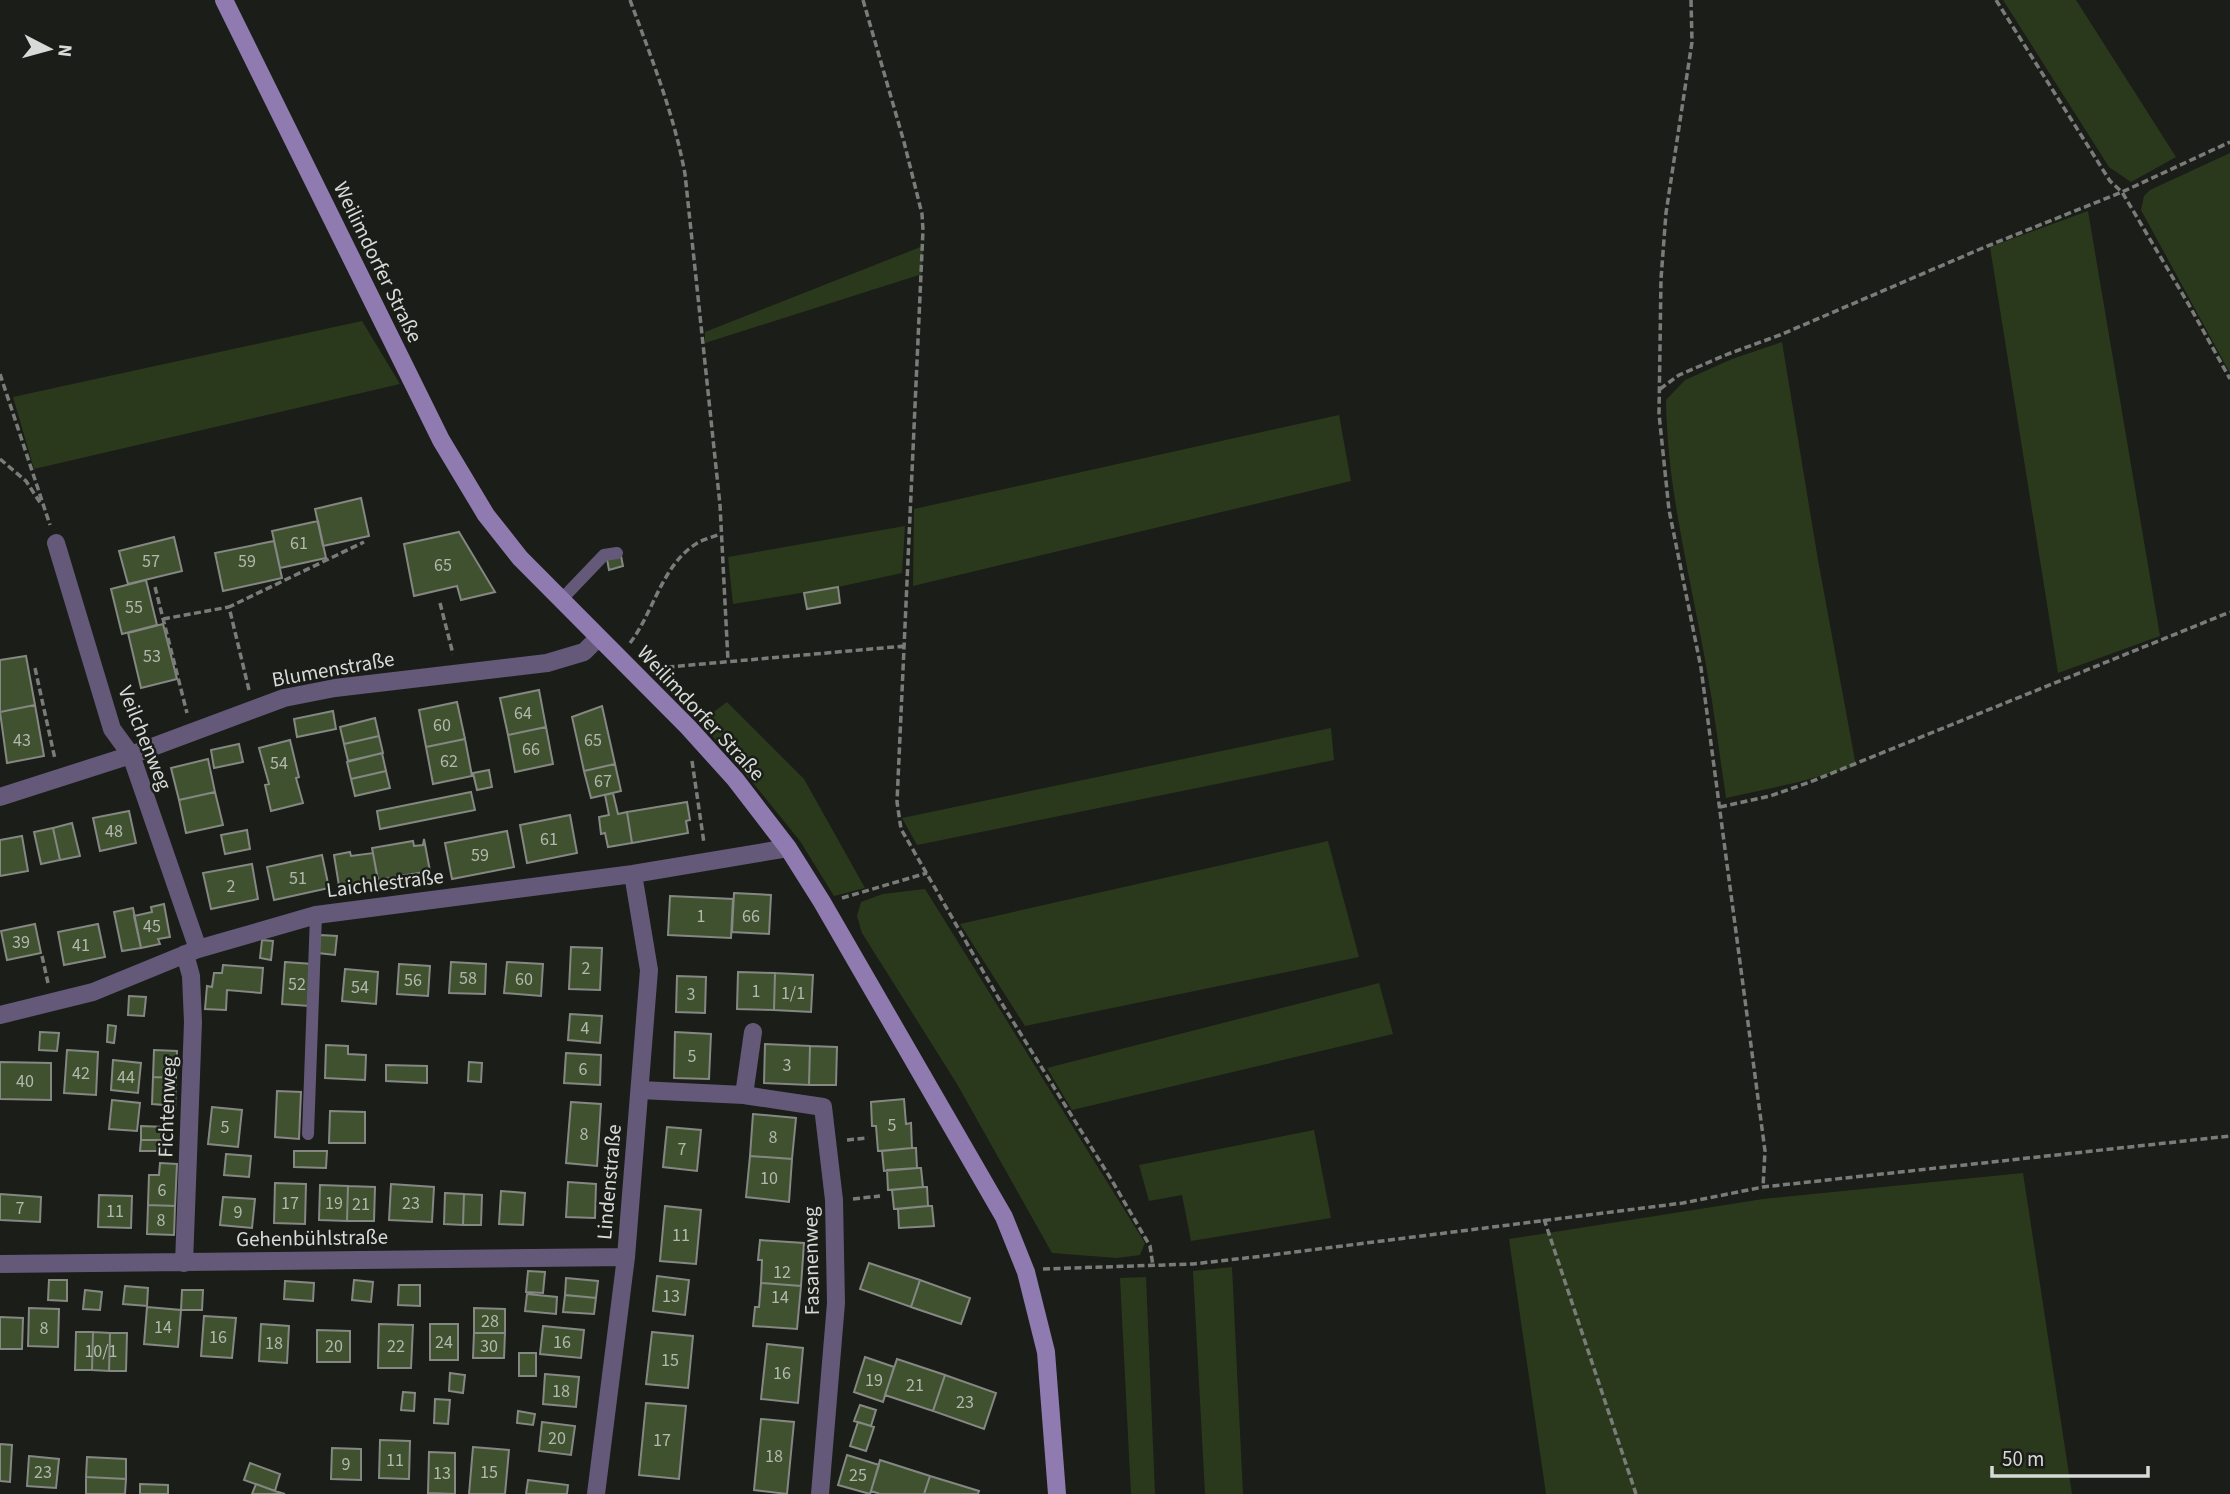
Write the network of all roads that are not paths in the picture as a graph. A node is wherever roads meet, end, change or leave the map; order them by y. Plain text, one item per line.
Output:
1 (224, 0) edge
2 (56, 543) road end
3 (617, 552) dead end
4 (561, 600) junction
5 (598, 638) junction
6 (131, 755) junction
7 (0, 797) edge
8 (788, 848) junction
9 (633, 874) junction
10 (316, 915) junction
11 (192, 951) junction
12 (0, 1015) edge
13 (753, 1032) dead end
14 (640, 1090) junction
15 (744, 1095) junction
16 (308, 1134) dead end
17 (626, 1257) junction
18 (184, 1263) junction
19 (0, 1264) edge
20 (596, 1494) edge
21 (820, 1494) edge
22 (1057, 1494) edge

1 - 4 main road, Weilimdorfer Straße
2 - 6 street, Veilchenweg
3 - 4 lane
4 - 5 main road, Weilimdorfer Straße
5 - 6 street, Blumenstraße
5 - 8 main road, Weilimdorfer Straße
6 - 7 street, Blumenstraße
6 - 11 street, Veilchenweg
8 - 9 street, Laichlestraße
8 - 22 main road, Weilimdorfer Straße
9 - 10 street, Laichlestraße
9 - 14 street, Lindenstraße
10 - 11 street, Laichlestraße
10 - 16 lane
11 - 12 street, Laichlestraße
11 - 18 street, Fichtenweg
13 - 15 street
14 - 15 street, Fasanenweg
14 - 17 street, Lindenstraße
15 - 21 street, Fasanenweg
17 - 18 street, Gehenbühlstraße
17 - 20 street, Lindenstraße
18 - 19 street, Gehenbühlstraße

